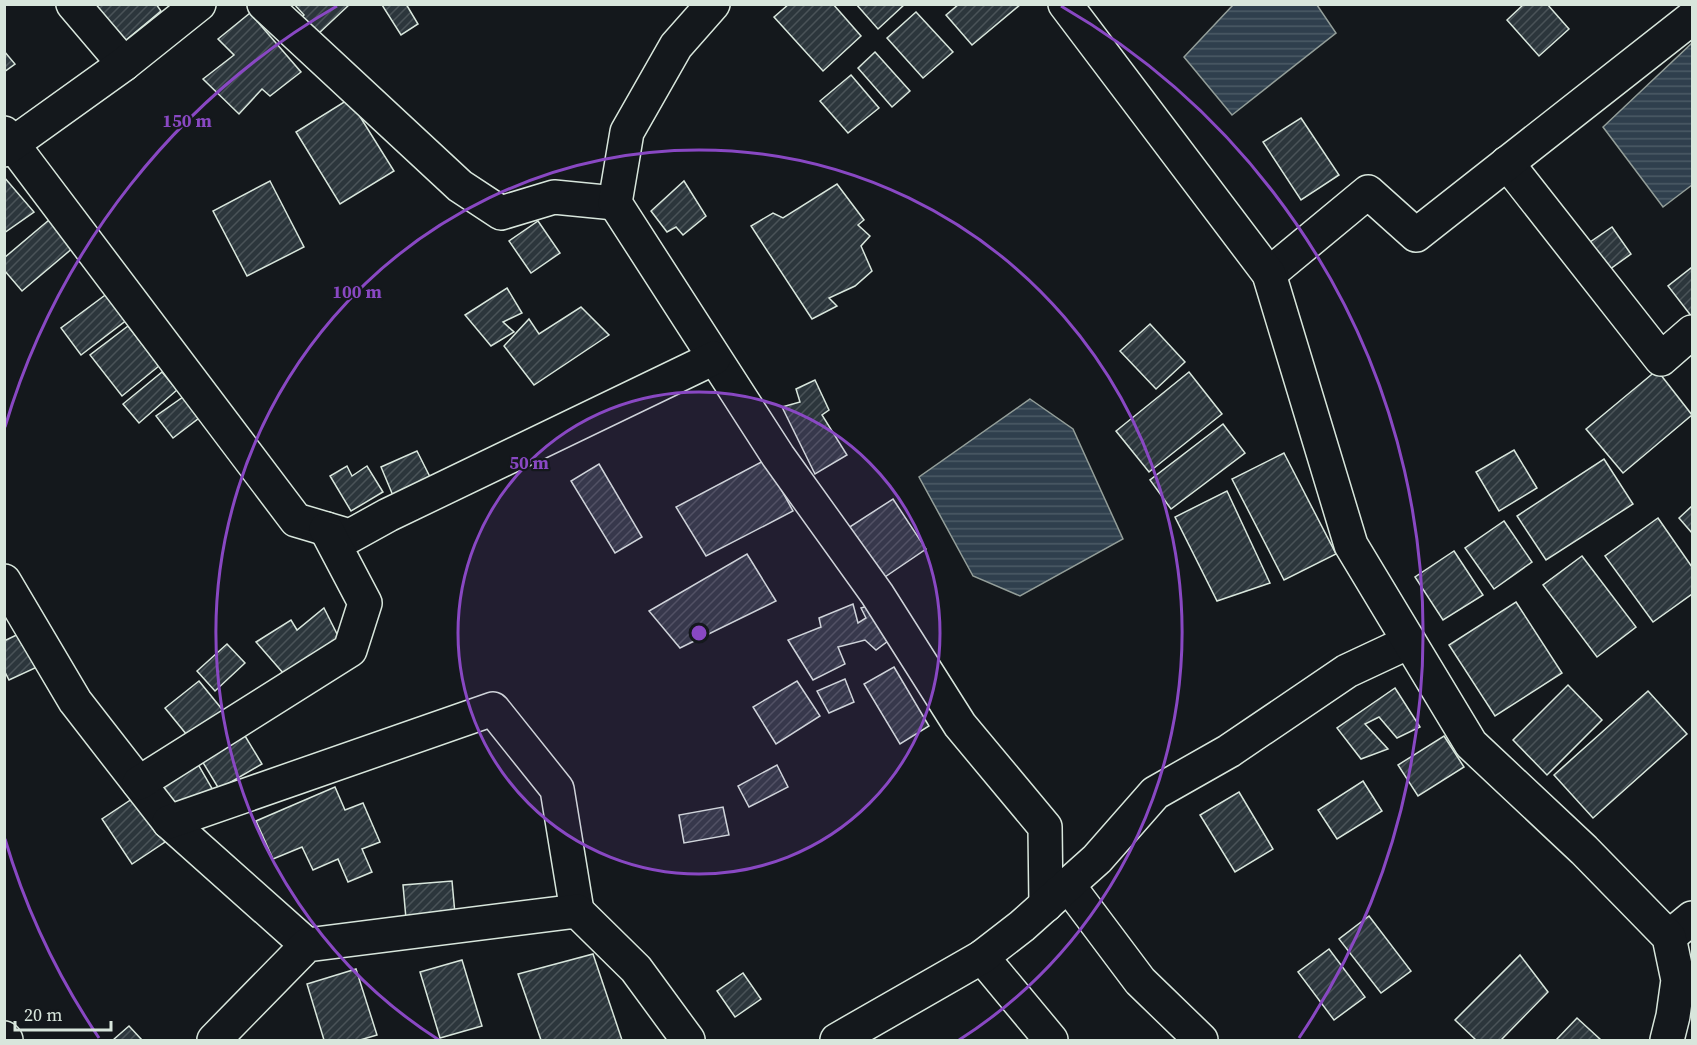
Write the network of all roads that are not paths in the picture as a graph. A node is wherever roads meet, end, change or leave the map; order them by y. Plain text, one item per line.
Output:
1 (73, 4) edge
2 (199, 4) edge
3 (264, 4) edge
4 (712, 4) edge
5 (1065, 4) edge
6 (1692, 18) edge
7 (124, 64) junction
8 (7, 142) edge
9 (1507, 163) junction
10 (615, 203) junction
11 (1269, 274) junction
12 (1692, 332) edge
13 (714, 358) junction
14 (326, 529) junction
15 (4, 581) edge
16 (1409, 642) junction
17 (139, 783) junction
18 (169, 822) junction
19 (1057, 895) junction
20 (577, 911) junction
21 (1681, 928) edge
22 (307, 945) junction
23 (982, 957) junction
24 (214, 1041) edge
25 (688, 1041) edge
26 (837, 1041) edge
27 (1051, 1041) edge
28 (1201, 1041) edge
29 (1667, 1041) edge

1 - 7 street
2 - 7 street
3 - 10 street
4 - 10 street
5 - 11 street
6 - 9 street
7 - 8 street
8 - 14 street
9 - 11 street
9 - 12 street
10 - 13 street
11 - 16 street
13 - 14 street
13 - 19 street
14 - 17 street
15 - 17 street
16 - 19 street
16 - 21 street
17 - 18 street
18 - 20 street
18 - 22 street
19 - 23 street
19 - 28 street
20 - 22 street
20 - 25 street
21 - 29 street
22 - 24 street
23 - 26 street
23 - 27 street

